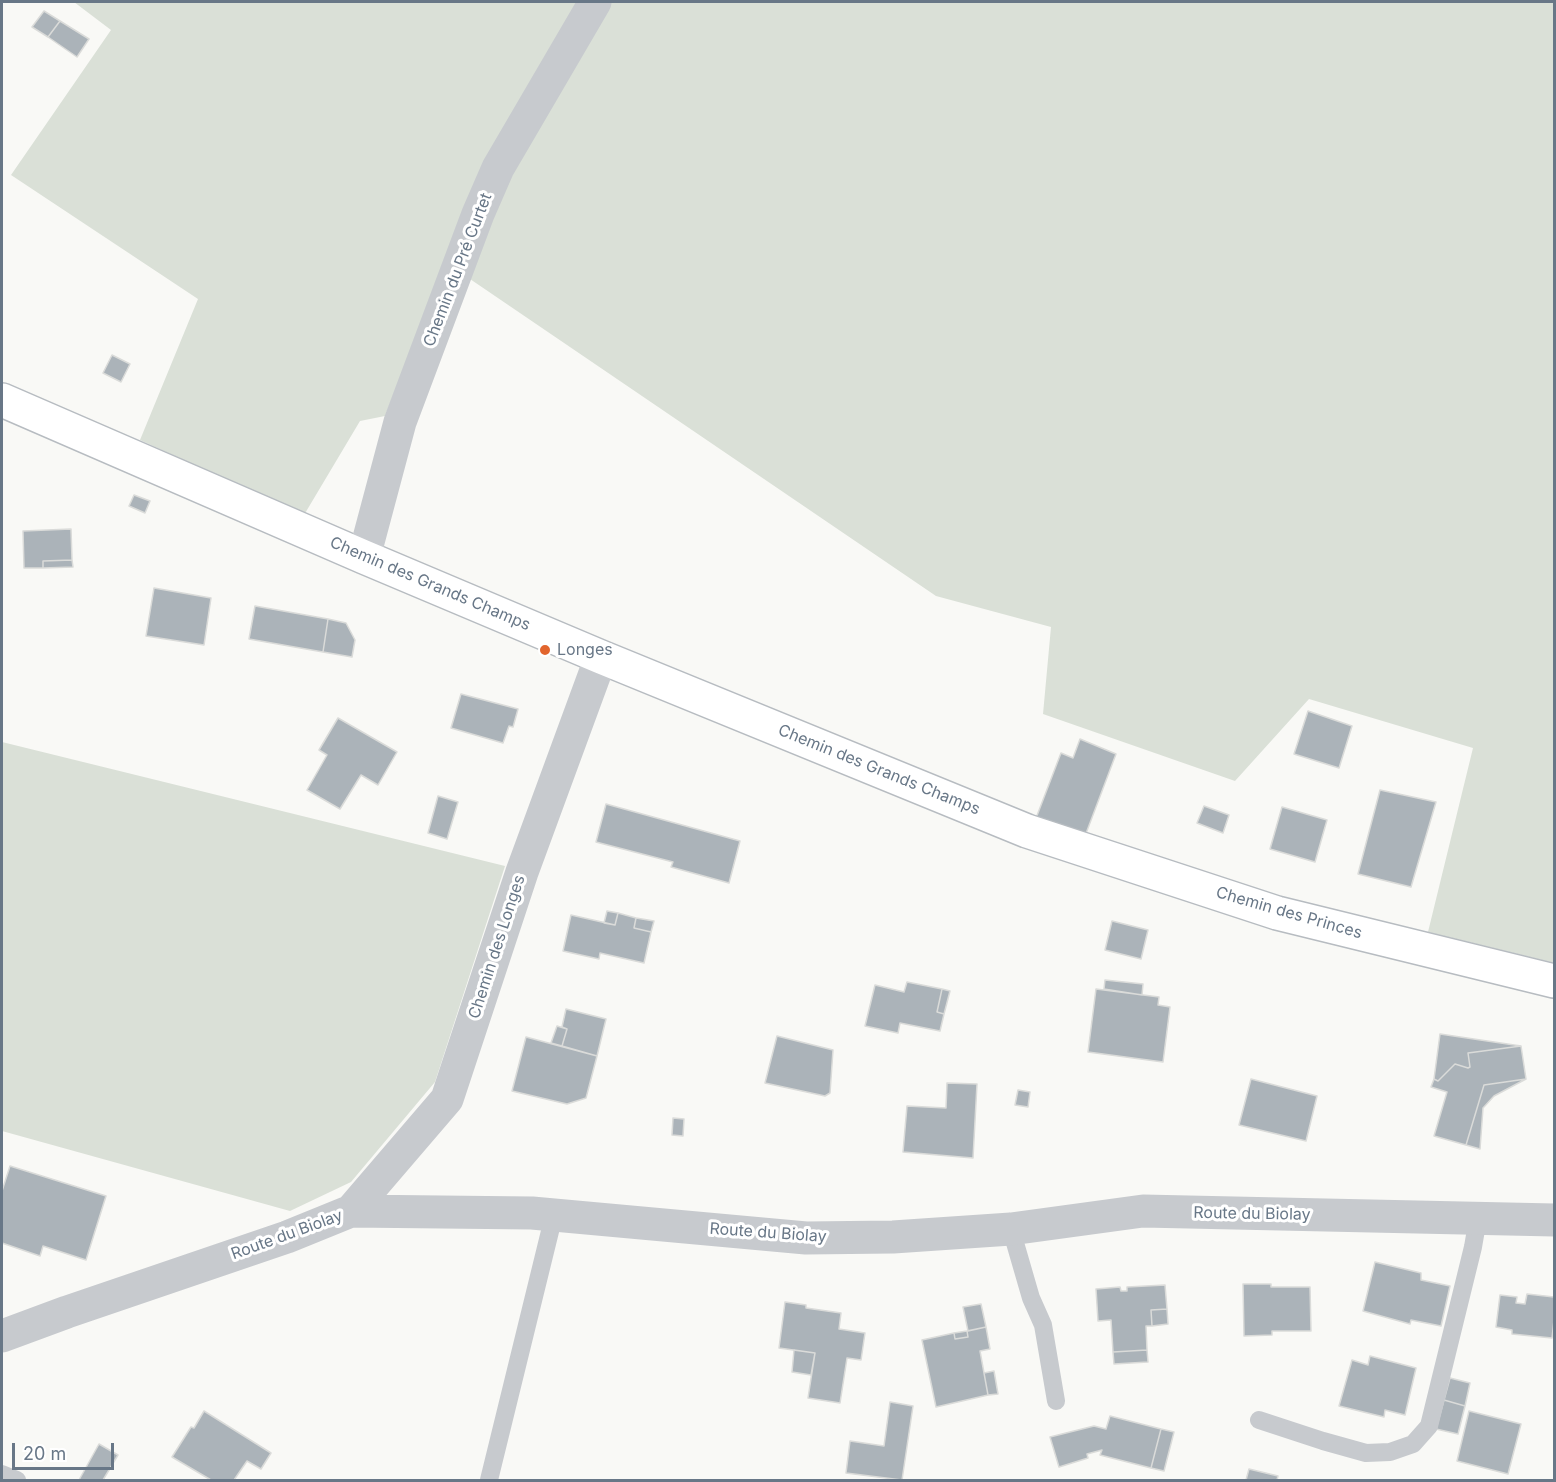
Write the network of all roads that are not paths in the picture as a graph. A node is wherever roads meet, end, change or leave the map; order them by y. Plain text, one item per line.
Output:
1 (595, 2) edge
2 (2, 400) edge
3 (364, 557) junction
4 (601, 657) junction
5 (1027, 831) joint
6 (1554, 981) edge
7 (351, 1211) junction
8 (554, 1215) junction
9 (1478, 1218) junction
10 (1554, 1220) edge
11 (1011, 1229) junction
12 (2, 1336) edge
13 (1056, 1401) dead end
14 (1259, 1420) dead end
15 (2, 1474) edge
16 (18, 1480) edge
17 (489, 1480) edge

1 - 3 street, Chemin du Pré Curtet
2 - 3 street, Chemin des Grands Champs
3 - 4 street, Chemin des Grands Champs
4 - 5 street, Chemin des Grands Champs
4 - 7 street, Chemin des Longes
5 - 6 street, Chemin des Princes
7 - 8 street, Route du Biolay
7 - 12 street, Route du Biolay
8 - 11 street, Route du Biolay
8 - 17 lane
9 - 10 street, Route du Biolay
9 - 11 street, Route du Biolay
9 - 14 lane
11 - 13 lane
15 - 16 lane

